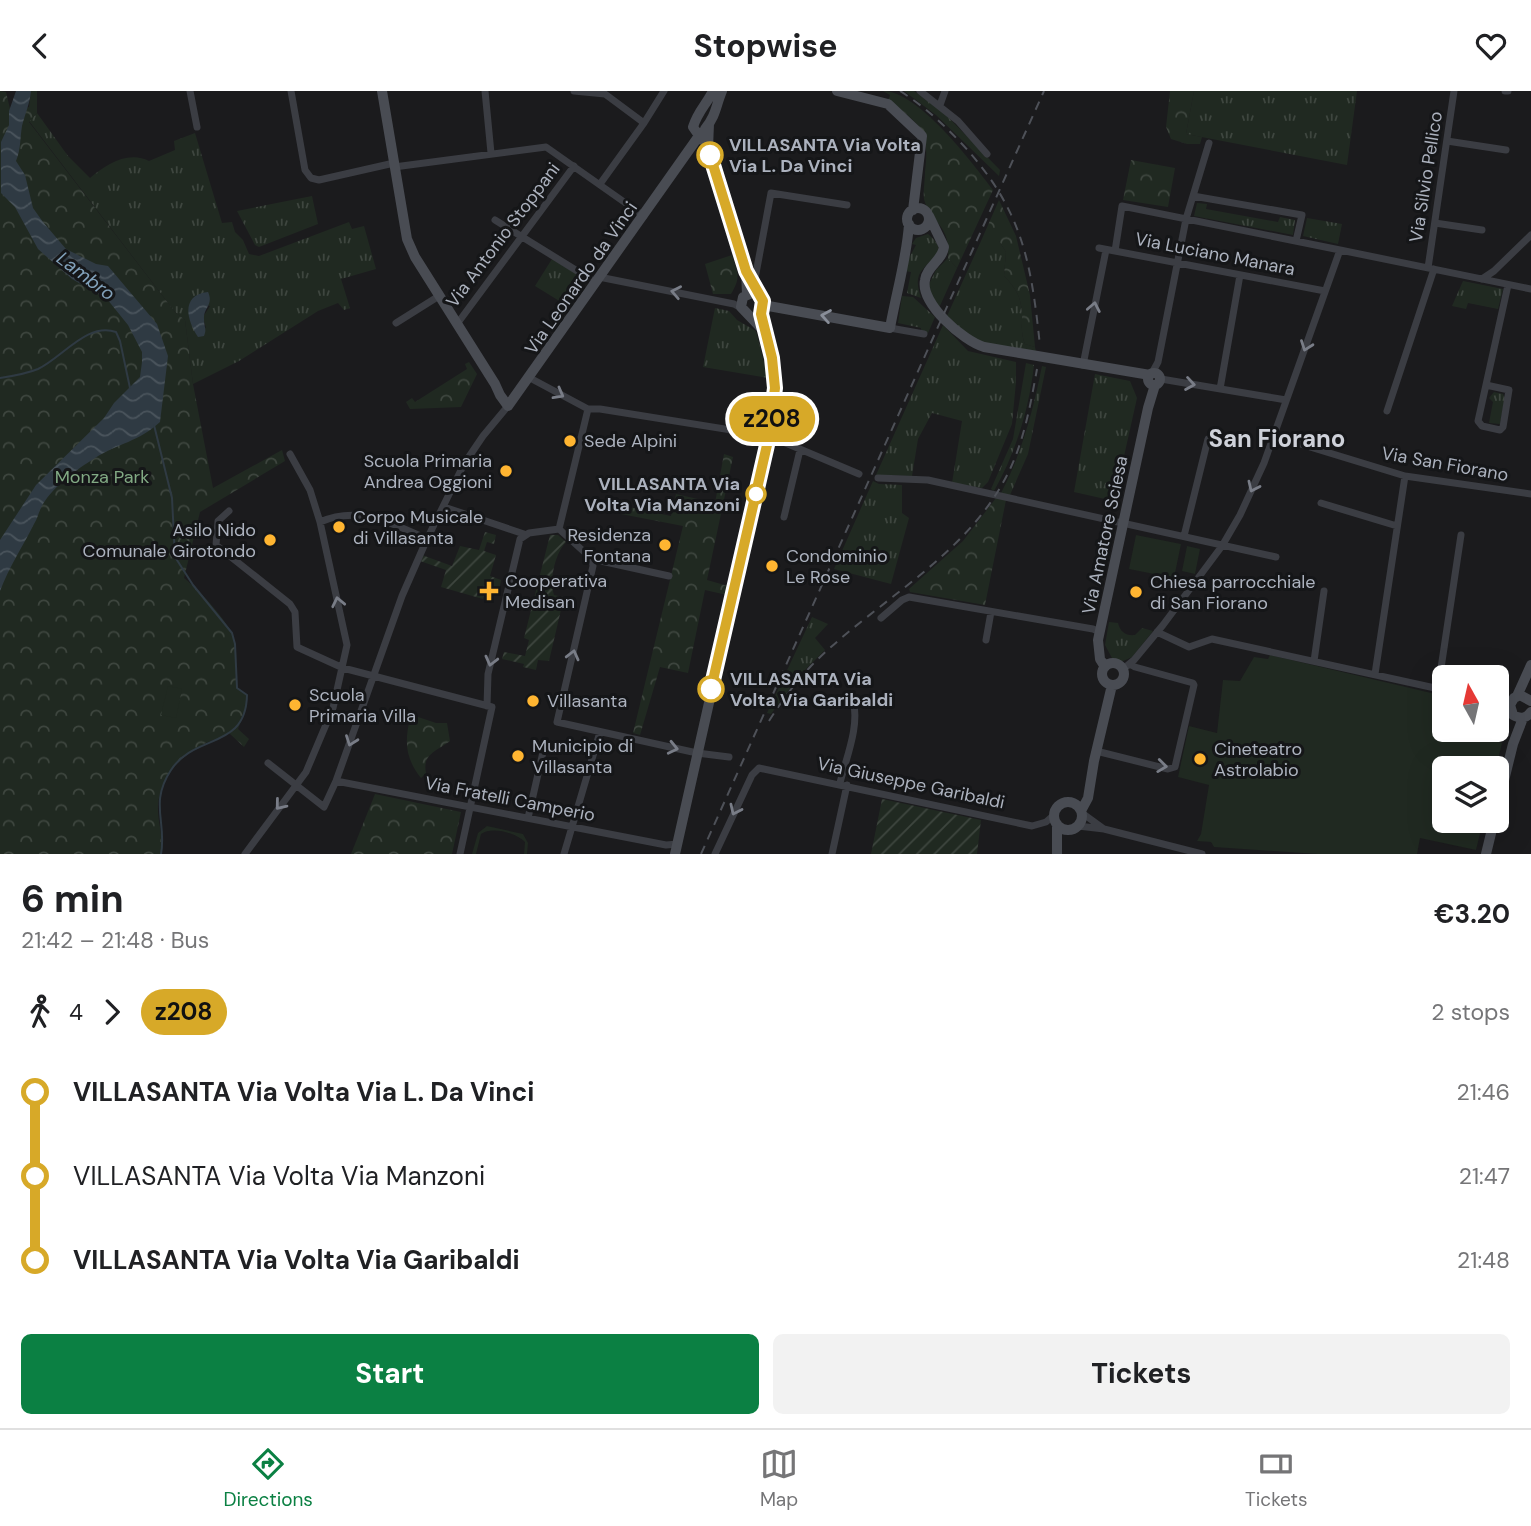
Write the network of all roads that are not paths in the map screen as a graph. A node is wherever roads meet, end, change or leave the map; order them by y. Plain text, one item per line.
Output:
1 (190, 91) edge
2 (291, 91) edge
3 (383, 91) edge
4 (485, 91) edge
5 (575, 91) edge
6 (664, 91) edge
7 (713, 91) edge
8 (722, 91) edge
9 (837, 91) edge
10 (920, 91) edge
11 (945, 91) edge
12 (1454, 91) edge
13 (711, 105) junction
14 (940, 105) junction
15 (644, 123) junction
16 (709, 124) junction
17 (197, 127) dead end
18 (697, 132) junction
19 (1447, 141) junction
20 (1209, 143) dead end
21 (708, 148) junction
22 (1506, 151) dead end
23 (491, 153) junction
24 (987, 154) dead end
25 (394, 165) junction
26 (574, 166) junction
27 (600, 184) junction
28 (1193, 196) junction
29 (848, 205) dead end
30 (913, 210) junction
31 (644, 216) junction
32 (929, 216) junction
33 (1186, 219) junction
34 (495, 220) dead end
35 (1434, 223) junction
36 (909, 224) junction
37 (920, 230) junction
38 (1482, 230) dead end
39 (937, 232) junction
40 (521, 235) junction
41 (1531, 235) edge
42 (1296, 241) junction
43 (908, 244) junction
44 (1340, 250) junction
45 (1115, 251) junction
46 (1178, 263) junction
47 (759, 264) junction
48 (1431, 268) junction
49 (745, 269) junction
50 (1240, 275) junction
51 (597, 279) junction
52 (1481, 279) junction
53 (754, 284) junction
54 (1508, 285) junction
55 (1531, 289) edge
56 (1325, 291) junction
57 (747, 294) junction
58 (439, 296) junction
59 (761, 304) junction
60 (741, 308) junction
61 (750, 315) junction
62 (396, 323) dead end
63 (457, 324) junction
64 (890, 328) junction
65 (925, 334) dead end
66 (765, 335) junction
67 (1083, 365) junction
68 (530, 378) junction
69 (1154, 379) junction
70 (1486, 385) junction
71 (1220, 389) junction
72 (1286, 400) junction
73 (511, 402) junction
74 (588, 409) junction
75 (1387, 411) dead end
76 (769, 436) junction
77 (1274, 436) junction
78 (1208, 439) dead end
79 (800, 450) junction
80 (290, 454) dead end
81 (859, 474) dead end
82 (1405, 477) junction
83 (878, 478) dead end
84 (1531, 494) edge
85 (1321, 503) dead end
86 (444, 507) junction
87 (229, 511) dead end
88 (784, 517) dead end
89 (320, 522) junction
90 (1124, 524) junction
91 (1397, 526) junction
92 (559, 529) junction
93 (524, 534) junction
94 (1461, 535) dead end
95 (1184, 536) junction
96 (427, 539) junction
97 (1222, 546) junction
98 (1276, 557) dead end
99 (592, 559) junction
100 (669, 576) dead end
101 (1324, 590) dead end
102 (991, 612) junction
103 (881, 618) dead end
104 (1100, 632) junction
105 (1157, 632) junction
106 (986, 639) dead end
107 (1314, 661) junction
108 (1444, 665) edge
109 (1531, 666) edge
110 (1105, 667) junction
111 (1126, 667) junction
112 (342, 669) junction
113 (1375, 674) junction
114 (374, 677) junction
115 (1112, 685) junction
116 (1432, 687) edge
117 (853, 700) dead end
118 (1531, 701) edge
119 (489, 706) junction
120 (1521, 710) edge
121 (600, 732) junction
122 (1096, 751) junction
123 (542, 753) dead end
124 (697, 753) junction
125 (729, 757) dead end
126 (1509, 760) edge
127 (268, 762) dead end
128 (336, 781) junction
129 (843, 784) junction
130 (1089, 785) junction
131 (296, 786) junction
132 (1073, 803) junction
133 (471, 807) junction
134 (1082, 812) junction
135 (528, 818) junction
136 (1056, 819) junction
137 (572, 827) junction
138 (1074, 828) junction
139 (1104, 829) junction
140 (1491, 833) edge
141 (676, 849) edge
142 (245, 854) edge
143 (460, 854) edge
144 (564, 854) edge
145 (715, 854) edge
146 (832, 854) edge
147 (1058, 854) edge
148 (1202, 854) edge
149 (1486, 854) edge

1 - 17 street
2 - 25 street
3 - 25 street
4 - 23 street
5 - 15 street
6 - 15 street
7 - 13 street
8 - 13 street
9 - 30 street
10 - 14 street
11 - 14 street
12 - 19 street, Via Silvio Pellico
13 - 16 street
13 - 18 street
14 - 24 street
15 - 27 street
16 - 18 street
16 - 21 street
18 - 21 street
18 - 31 street, Via Leonardo da Vinci
19 - 22 street
19 - 35 street, Via Silvio Pellico
20 - 28 street, Via Amatore Sciesa
21 - 49 street
23 - 25 street
23 - 26 street
25 - 58 street
26 - 27 street
26 - 40 street, Via Antonio Stoppani
27 - 31 street
28 - 33 street, Via Amatore Sciesa
28 - 42 street
29 - 47 street
30 - 32 street
30 - 36 street
31 - 51 street, Via Leonardo da Vinci
32 - 37 street
32 - 39 street
33 - 42 street
33 - 45 street
33 - 46 street, Via Amatore Sciesa
34 - 40 street
35 - 38 street
35 - 48 street, Via Silvio Pellico
36 - 37 street
36 - 43 street
37 - 39 street
37 - 43 street
39 - 67 street
40 - 51 street
40 - 63 street, Via Antonio Stoppani
41 - 52 street
42 - 44 street
43 - 64 street
44 - 48 street
44 - 56 street
45 - 46 street, Via Luciano Manara
67 -> 45 street, Via Luciano Manara
46 - 50 street, Via Luciano Manara
46 - 69 street, Via Amatore Sciesa
47 - 49 street
47 - 53 street
48 - 52 street
48 - 75 street, Via Silvio Pellico
49 - 53 street
49 - 57 street
50 - 56 street, Via Luciano Manara
50 - 71 street
60 -> 51 street
51 - 68 street, Via Leonardo da Vinci
52 - 54 street
53 - 59 street
54 - 55 street
54 - 70 street
56 -> 72 street
57 - 59 street
57 - 60 street
58 - 62 street
58 - 63 street
59 - 61 street
64 -> 59 street
59 - 66 street
60 - 61 street
61 - 66 street
63 - 73 street
64 - 65 street
66 - 76 street
67 - 69 street
68 - 73 street, Via Leonardo da Vinci
68 -> 74 street
69 -> 71 street
69 - 90 street, Via Amatore Sciesa
70 - 70 street
71 - 72 street
72 - 77 street
73 - 86 street
74 - 76 street
74 - 92 street
76 - 79 street
76 - 124 street
77 - 82 street, Via San Fiorano
77 -> 97 street
78 - 95 street
79 - 81 street
79 - 88 street
80 - 89 street
82 - 84 street, Via San Fiorano
82 - 91 street
83 - 90 street
85 - 91 street
86 - 93 street
86 - 96 street
87 - 112 street
89 - 96 street
112 -> 89 street
90 - 95 street
90 - 104 street, Via Amatore Sciesa
91 - 113 street
92 - 93 street
92 - 99 street
93 -> 119 street
94 - 108 street
95 - 97 street
96 - 114 street
97 - 98 street
97 - 105 street
99 - 100 street
121 -> 99 street
101 - 107 street
102 - 103 street
102 - 104 street
102 - 106 street
104 - 110 street, Via Amatore Sciesa
105 - 107 street
105 - 111 street
107 - 113 street
109 - 118 street
109 - 120 street
110 - 111 street
110 - 115 street
111 - 115 street
122 -> 111 street
112 - 114 street
112 - 131 street
113 - 116 street
114 - 119 street
114 -> 128 street
115 - 122 street
117 - 129 street
118 - 120 street
119 - 133 street
120 - 126 street
121 -> 124 street
121 - 137 street
122 - 130 street
123 - 135 street
124 - 125 street
124 - 141 street
127 - 131 street
128 - 131 street
128 - 133 street, Via Fratelli Camperio
129 - 136 street, Via Giuseppe Garibaldi
129 -> 145 street, Via Giuseppe Garibaldi
129 - 146 street
130 - 132 street
130 - 134 street
131 -> 142 street
132 - 134 street
132 - 136 street
133 - 135 street, Via Fratelli Camperio
133 - 143 street
134 - 138 street
134 - 139 street
135 - 137 street, Via Fratelli Camperio
136 - 138 street
136 - 147 street
137 - 141 street, Via Fratelli Camperio
137 - 144 street
138 - 139 street
138 - 147 street
139 - 148 street
140 - 149 street

